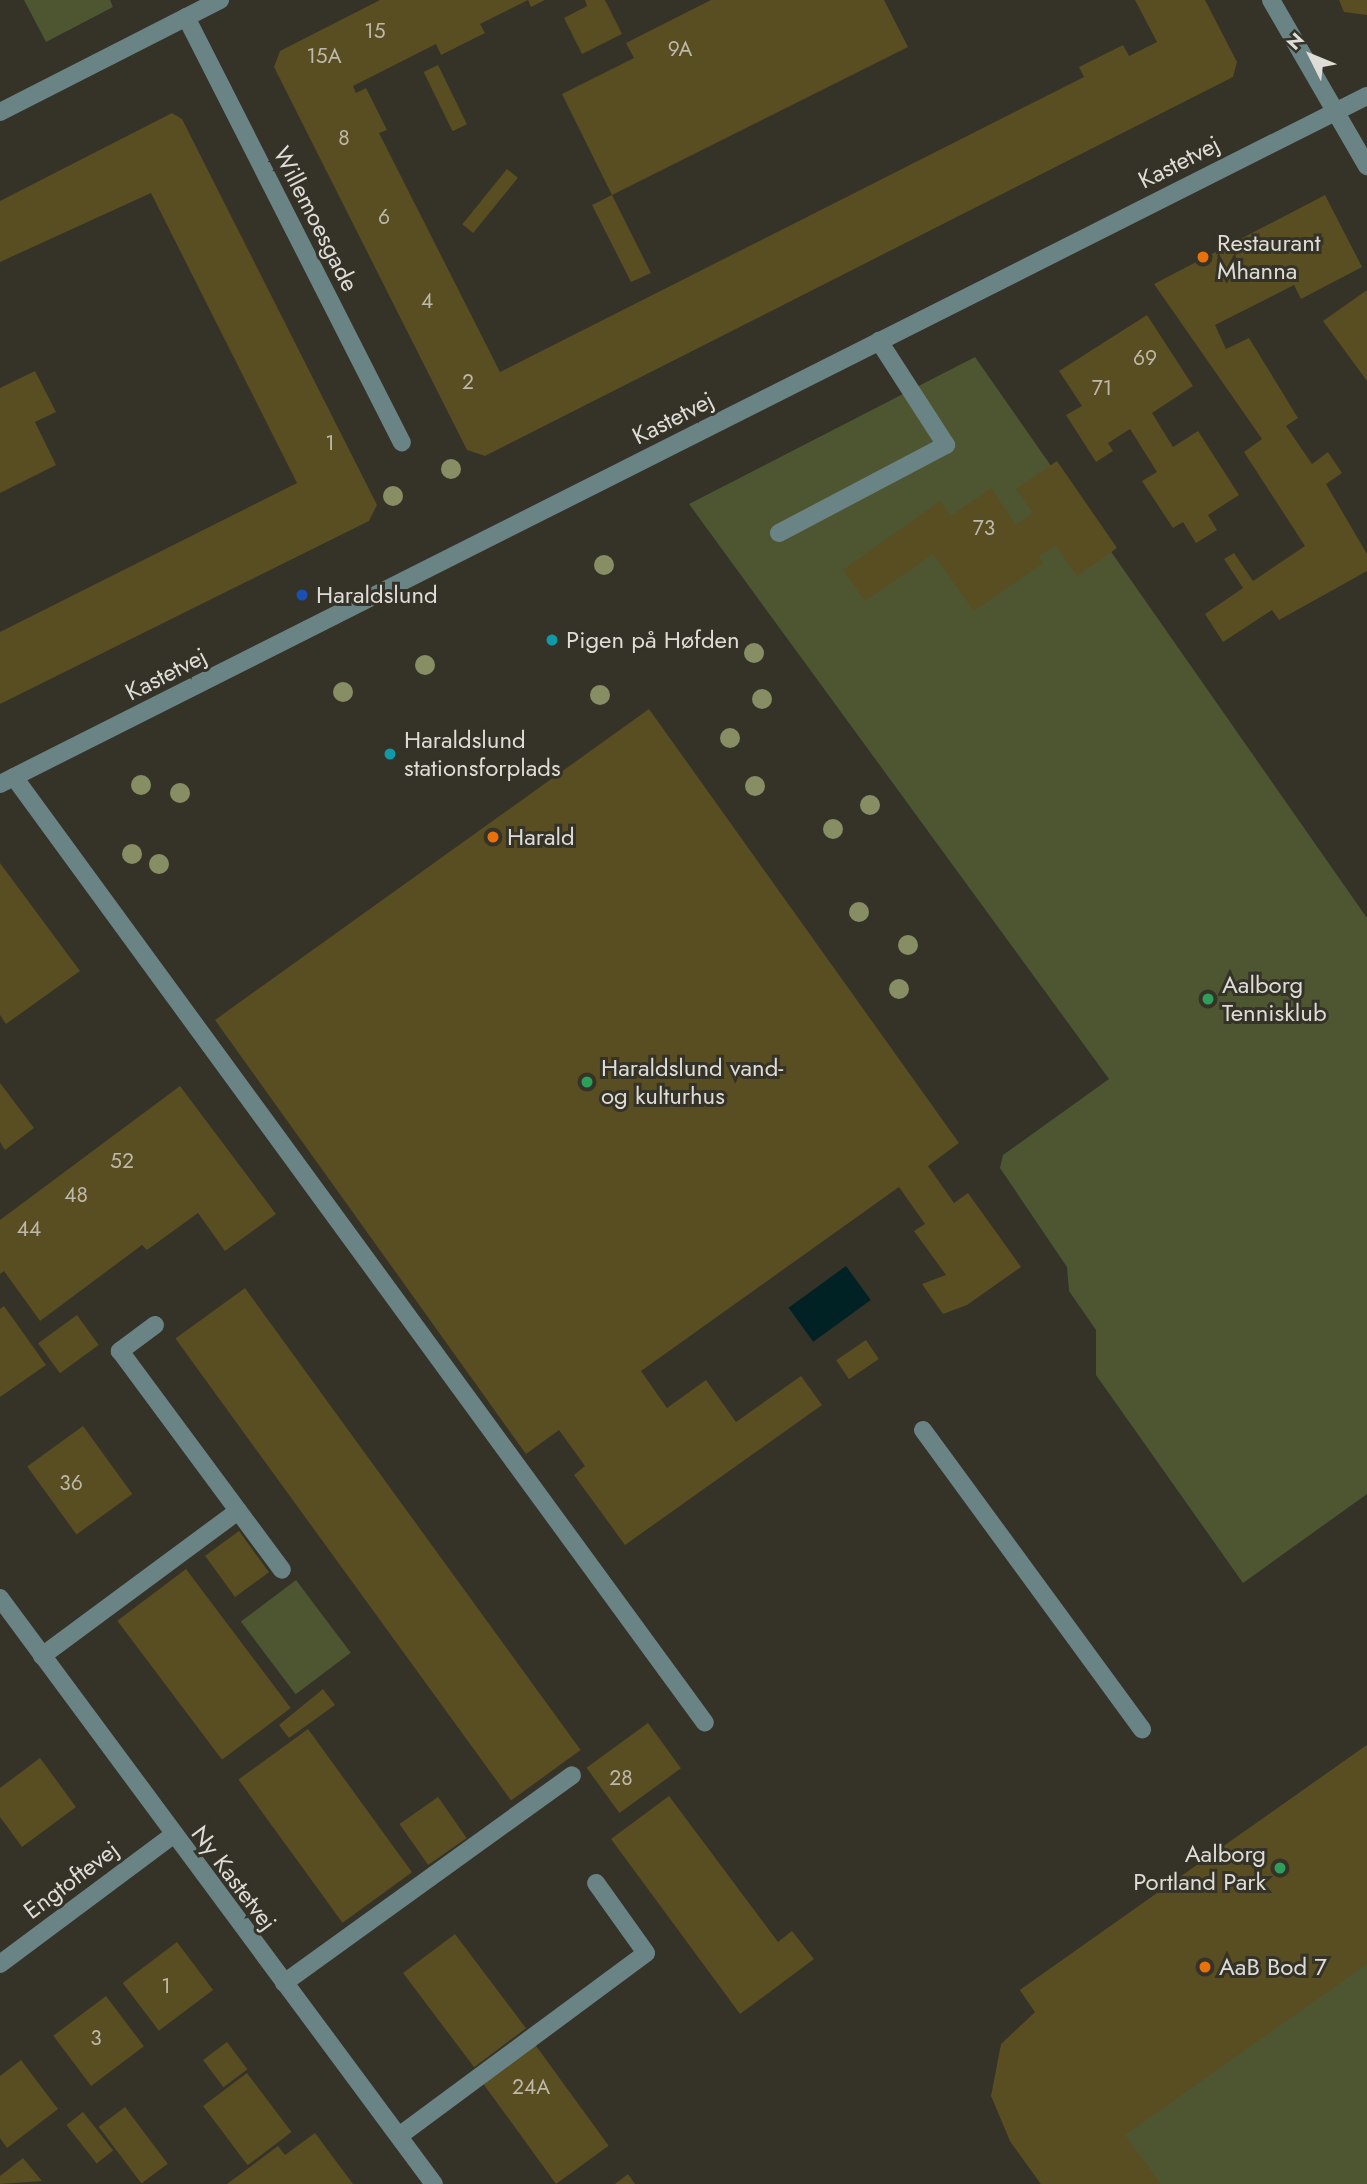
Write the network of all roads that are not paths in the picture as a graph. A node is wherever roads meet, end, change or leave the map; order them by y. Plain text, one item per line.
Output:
1 (220, 0) edge
2 (1271, 0) edge
3 (186, 17) junction
4 (1367, 96) edge
5 (0, 112) edge
6 (1332, 113) junction
7 (1367, 166) edge
8 (880, 341) junction
9 (402, 442) dead end
10 (779, 533) dead end
11 (7, 781) edge
12 (155, 1325) dead end
13 (923, 1430) dead end
14 (239, 1511) junction
15 (282, 1570) dead end
16 (0, 1598) edge
17 (41, 1656) junction
18 (705, 1723) dead end
19 (1142, 1730) dead end
20 (572, 1775) dead end
21 (172, 1836) junction
22 (596, 1883) dead end
23 (0, 1964) edge
24 (284, 1983) junction
25 (399, 2136) junction
26 (435, 2184) edge

1 - 3 street
2 - 6 street
3 - 5 street
3 - 9 street, Willemoesgade
4 - 6 street, Kastetvej
6 - 7 street
6 - 8 street, Kastetvej
8 - 10 street
8 - 11 street, Kastetvej
11 - 18 street
12 - 14 street
13 - 19 street
14 - 15 street
14 - 17 street
16 - 17 street, Ny Kastetvej
17 - 21 street, Ny Kastetvej
20 - 24 street
21 - 23 street, Engtoftevej
21 - 24 street, Ny Kastetvej
22 - 25 street
24 - 25 street, Ny Kastetvej
25 - 26 street, Ny Kastetvej

